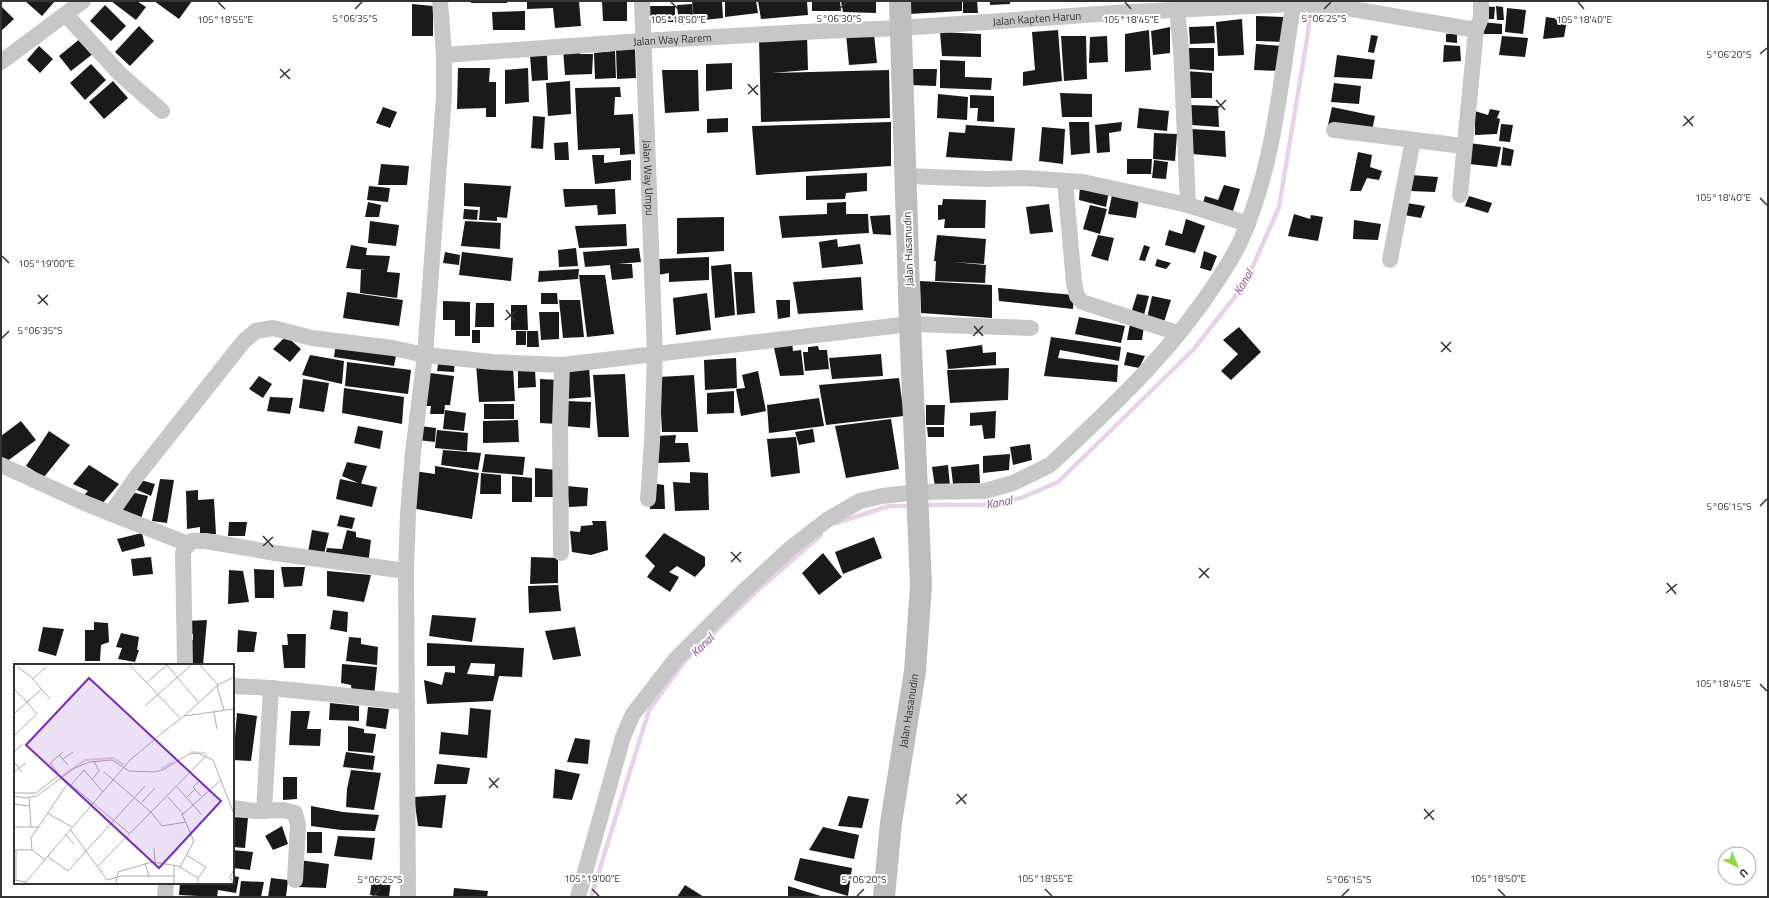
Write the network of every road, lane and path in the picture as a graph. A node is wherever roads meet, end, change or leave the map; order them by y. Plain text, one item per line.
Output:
1 (83, 1) edge
2 (440, 1) edge
3 (642, 1) edge
4 (900, 1) edge
5 (1481, 1) edge
6 (1295, 3) edge
7 (1327, 3) edge
8 (1212, 4) edge
9 (1177, 10) junction
10 (66, 15) junction
11 (900, 28) junction
12 (1476, 30) junction
13 (642, 41) junction
14 (444, 55) junction
15 (1, 62) edge
16 (162, 111) dead end
17 (1334, 130) dead end
18 (1413, 140) junction
19 (1463, 146) junction
20 (906, 176) junction
21 (1065, 181) junction
22 (1460, 196) dead end
23 (1188, 205) junction
24 (1248, 224) junction
25 (1390, 260) dead end
26 (910, 324) junction
27 (1031, 328) dead end
28 (1178, 333) junction
29 (654, 354) junction
30 (425, 355) junction
31 (562, 365) junction
32 (1, 465) edge
33 (918, 495) junction
34 (648, 499) dead end
35 (111, 513) junction
36 (188, 544) junction
37 (560, 553) dead end
38 (406, 572) junction
39 (185, 664) edge
40 (234, 686) edge
41 (271, 688) junction
42 (407, 702) junction
43 (234, 808) edge
44 (264, 811) junction
45 (295, 880) dead end
46 (166, 884) edge
47 (165, 897) edge
48 (408, 897) edge
49 (578, 897) edge
50 (884, 897) edge

1 - 10 street
2 - 14 street
3 - 13 street, Jalan Way Umpu
4 - 11 main road, Jalan Hasanudin
5 - 12 street
6 - 7 street, Jalan Kapten Harun
6 - 8 street, Jalan Kapten Harun
6 - 24 street
7 - 12 street, Jalan Kapten Harun
8 - 9 street, Jalan Kapten Harun
9 - 11 street, Jalan Kapten Harun
9 - 23 street
10 - 15 street
10 - 16 street
11 - 13 street, Jalan Way Rarem
11 - 20 main road, Jalan Hasanudin
12 - 19 street
13 - 14 street, Jalan Way Rarem
13 - 29 street, Jalan Way Umpu
14 - 30 street
17 - 18 street
18 - 19 street
18 - 25 street
19 - 22 street
20 - 21 street
20 - 26 main road, Jalan Hasanudin
21 - 23 street
21 - 28 street
23 - 24 street
24 - 28 street
26 - 27 street
26 - 29 street
26 - 33 main road, Jalan Hasanudin
28 - 33 street
29 - 31 street
29 - 34 street, Jalan Way Umpu
30 - 31 street
30 - 35 street
30 - 38 street
31 - 37 street
32 - 35 street
33 - 49 street
33 - 50 main road, Jalan Hasanudin
35 - 36 street
36 - 38 street
36 - 39 street
38 - 42 street
40 - 41 street
41 - 42 street
41 - 44 street
42 - 48 street
43 - 44 street
44 - 45 street
46 - 47 street

